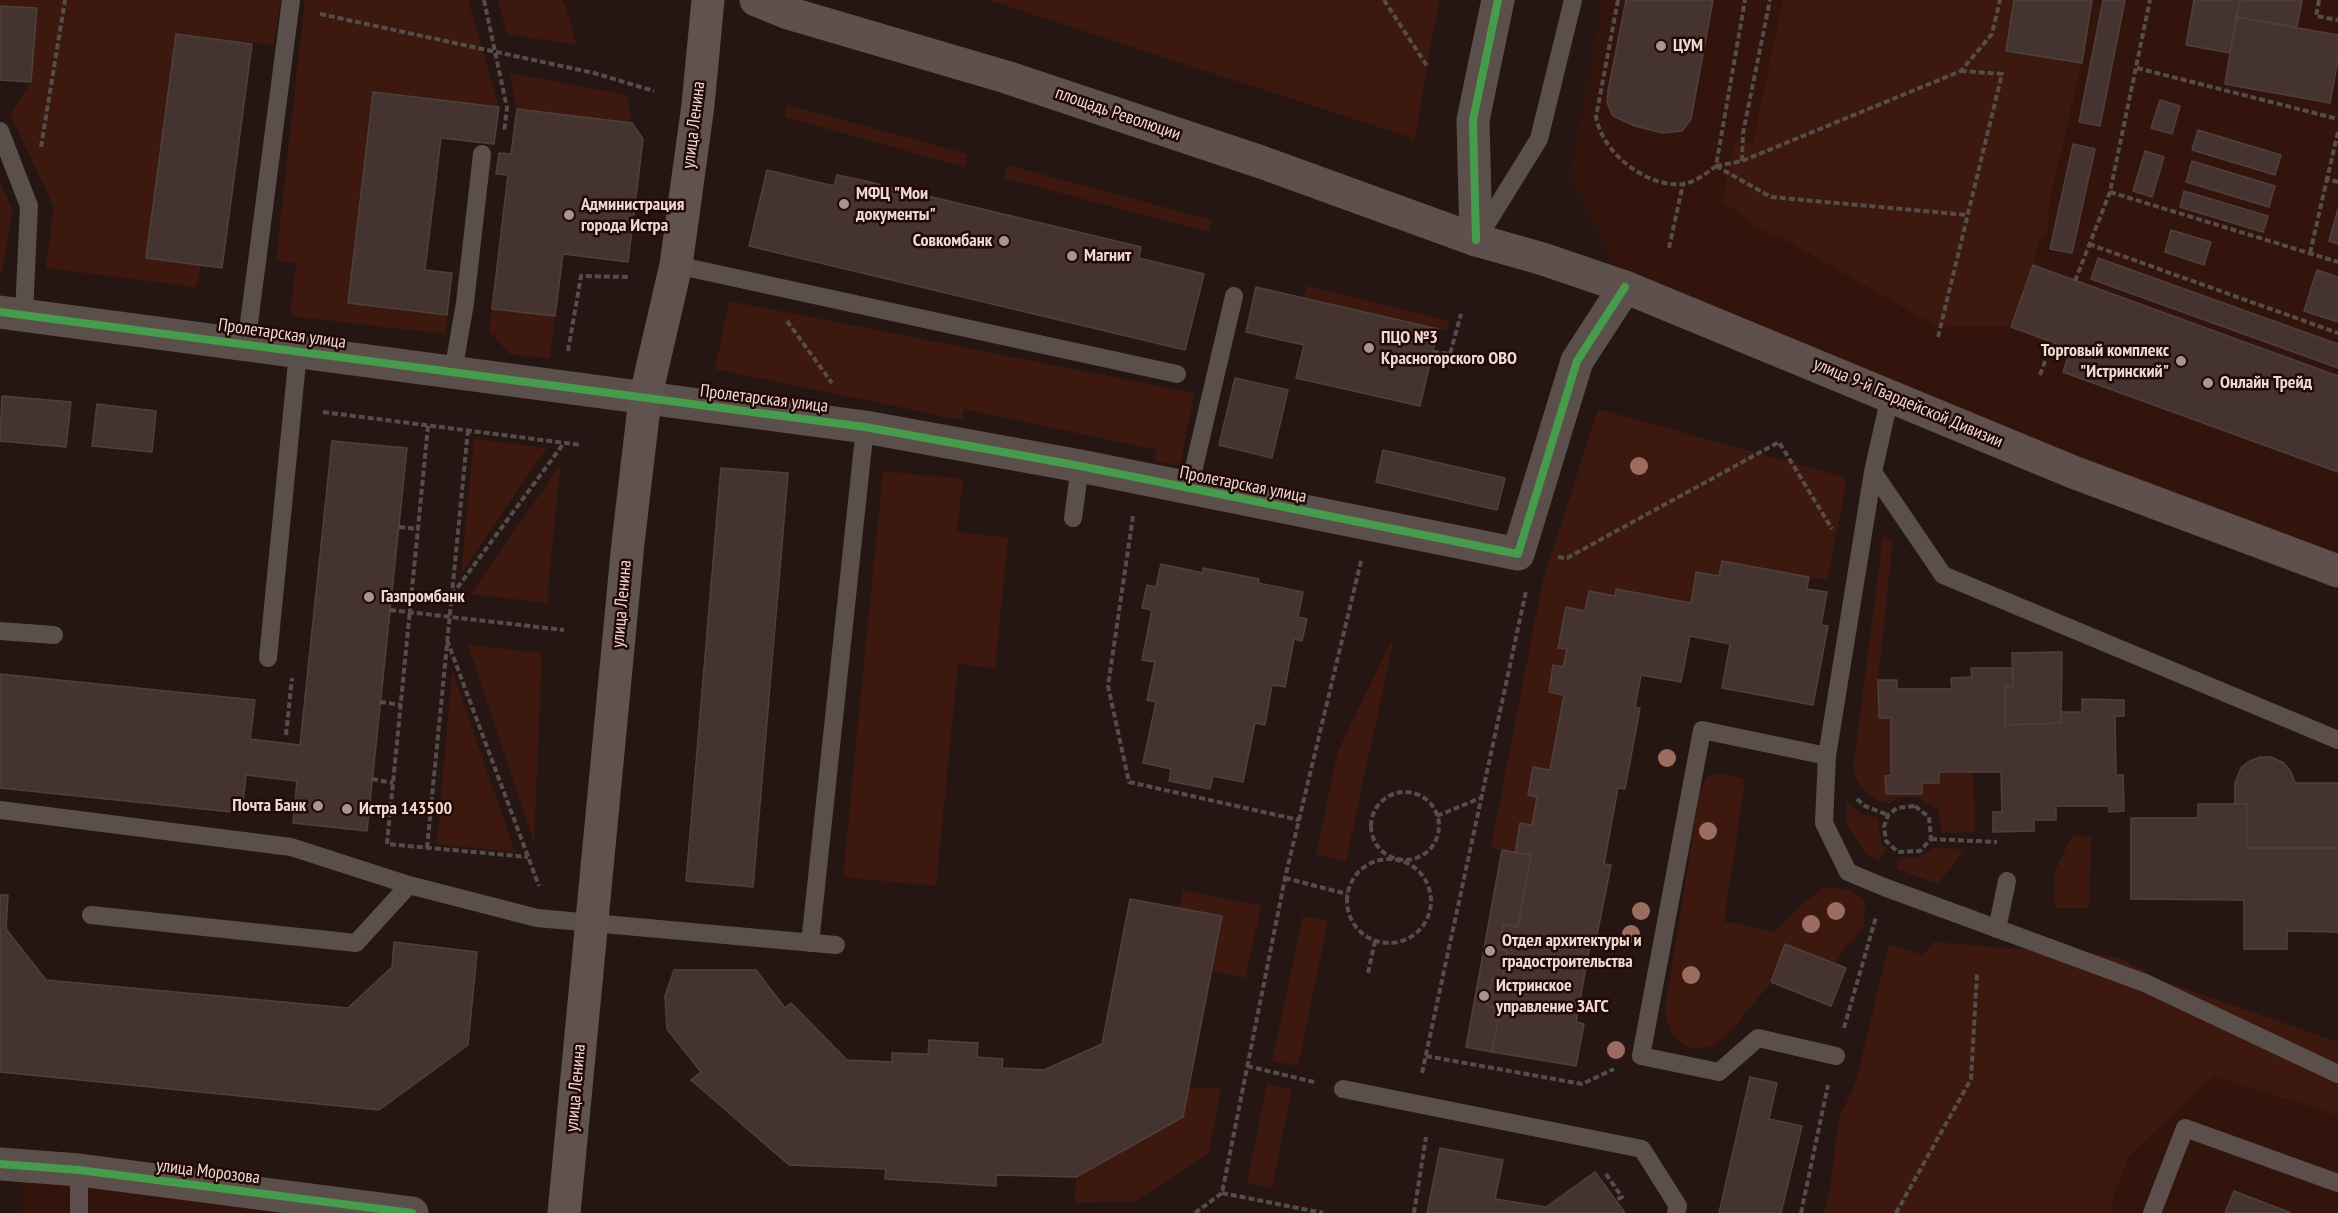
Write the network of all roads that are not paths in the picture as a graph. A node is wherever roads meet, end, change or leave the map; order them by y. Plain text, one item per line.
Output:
1 (708, 0) edge
2 (756, 0) edge
3 (1498, 0) edge
4 (1573, 0) edge
5 (291, 4) edge
6 (0, 131) edge
7 (482, 154) road end
8 (1476, 240) junction
9 (676, 265) junction
10 (1625, 287) junction
11 (1234, 296) dead end
12 (12, 313) edge
13 (246, 346) junction
14 (298, 352) junction
15 (453, 372) junction
16 (1177, 374) dead end
17 (1890, 396) junction
18 (645, 399) junction
19 (865, 427) junction
20 (1080, 466) junction
21 (1873, 472) junction
22 (1189, 489) junction
23 (1073, 518) dead end
24 (2338, 571) edge
25 (0, 631) edge
26 (54, 635) dead end
27 (268, 658) dead end
28 (2338, 740) edge
29 (1827, 756) junction
30 (0, 810) edge
31 (2007, 880) dead end
32 (409, 885) junction
33 (91, 915) dead end
34 (591, 923) junction
35 (1997, 929) junction
36 (810, 943) junction
37 (836, 945) dead end
38 (1836, 1056) dead end
39 (2338, 1074) edge
40 (1343, 1089) road end
41 (0, 1164) edge
42 (79, 1170) junction
43 (2338, 1183) edge
44 (79, 1213) edge
45 (412, 1213) edge
46 (564, 1213) edge
47 (1676, 1213) edge
48 (2152, 1213) edge

1 - 9 main road, улица Ленина
2 - 8 main road, площадь Революции
3 - 8 street
4 - 8 lane
5 - 13 lane
6 - 12 lane
7 - 15 lane
8 - 10 main road, улица 9-й Гвардейской Дивизии
9 - 16 lane
9 - 18 main road, улица Ленина
10 - 17 main road, улица 9-й Гвардейской Дивизии
10 - 22 street, Пролетарская улица
11 - 22 lane
12 - 13 street, Пролетарская улица
13 - 14 street, Пролетарская улица
14 - 15 street, Пролетарская улица
14 - 27 lane
15 - 18 street, Пролетарская улица
17 - 21 lane
17 - 24 main road, улица 9-й Гвардейской Дивизии
18 - 19 street, Пролетарская улица
18 - 34 main road, улица Ленина
19 - 20 street, Пролетарская улица
19 - 36 lane
20 - 22 street, Пролетарская улица
20 - 23 lane
21 - 28 lane
21 - 29 lane
25 - 26 lane
29 - 35 lane
29 - 38 lane
30 - 32 lane
31 - 35 lane
32 - 33 lane
32 - 34 lane
34 - 36 lane
34 - 46 main road, улица Ленина
35 - 39 lane
36 - 37 lane
40 - 47 lane
41 - 42 street, улица Морозова
42 - 44 lane
42 - 45 street, улица Морозова
43 - 48 lane

